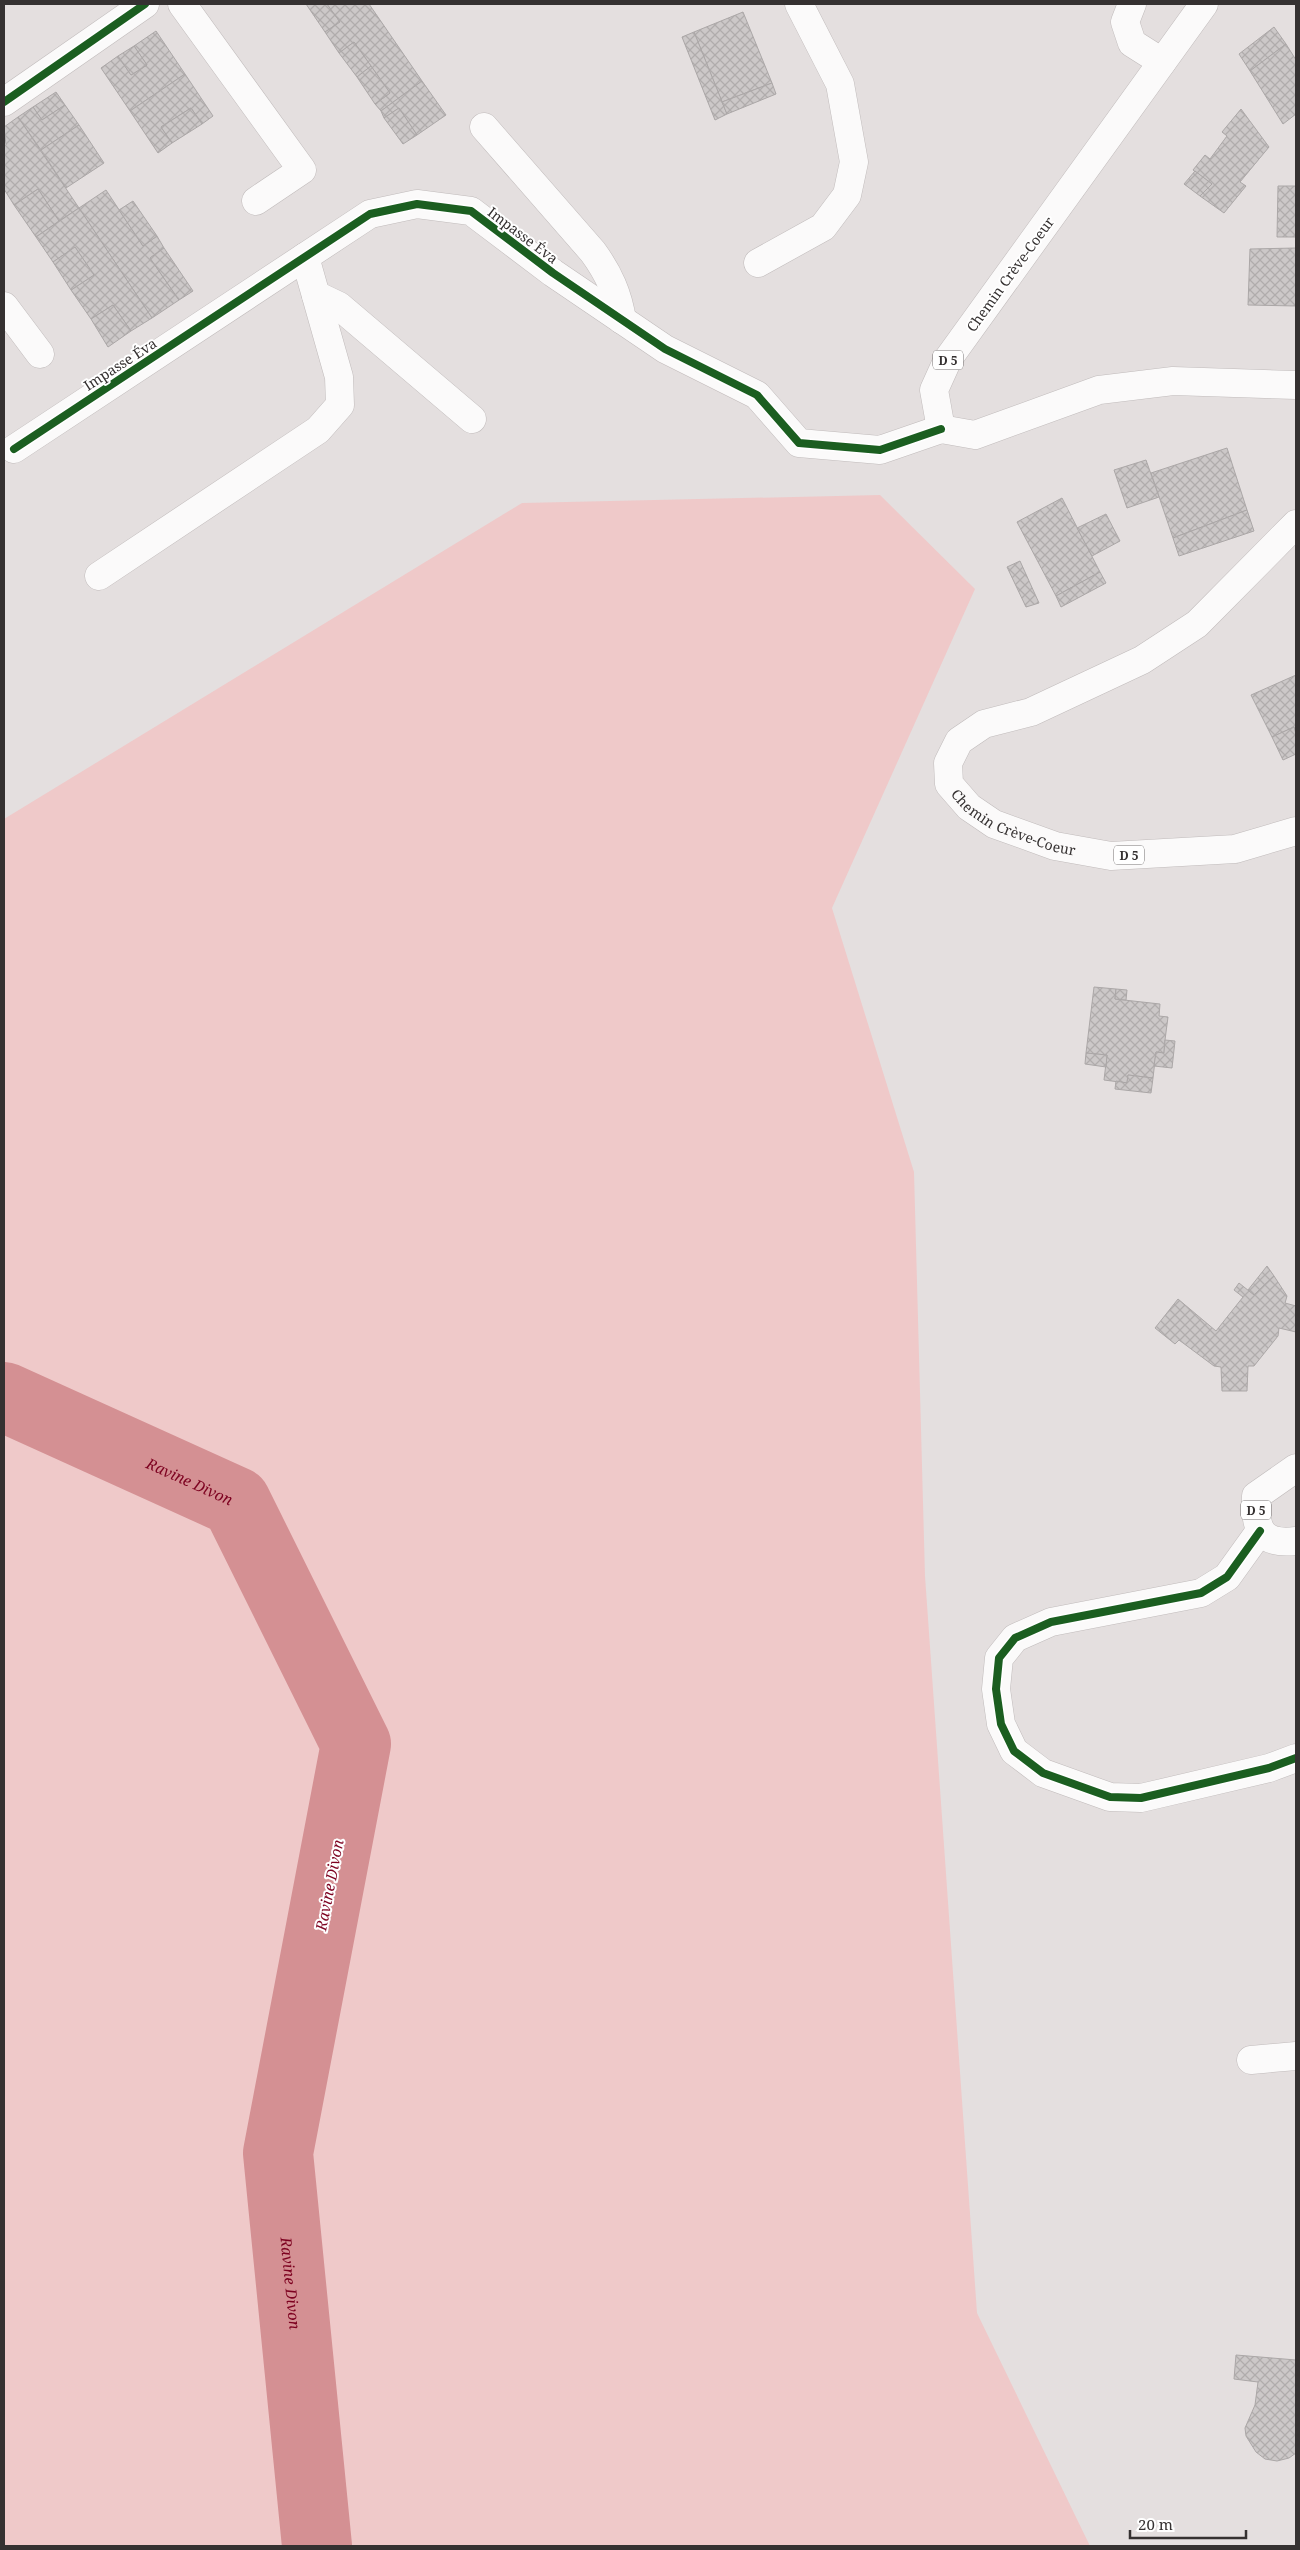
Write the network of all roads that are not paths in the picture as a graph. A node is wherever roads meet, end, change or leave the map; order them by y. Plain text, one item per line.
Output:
1 (145, 4) edge
2 (182, 4) edge
3 (799, 4) edge
4 (1132, 4) edge
5 (1204, 4) edge
6 (1162, 62) junction
7 (4, 102) edge
8 (484, 126) dead end
9 (256, 201) dead end
10 (305, 257) junction
11 (758, 262) dead end
12 (316, 295) junction
13 (4, 306) edge
14 (622, 320) junction
15 (40, 354) dead end
16 (1296, 386) edge
17 (472, 419) dead end
18 (941, 429) junction
19 (14, 449) dead end
20 (1296, 524) edge
21 (99, 576) dead end
22 (1296, 831) edge
23 (1296, 1468) edge
24 (1260, 1532) junction
25 (1296, 1541) edge
26 (1296, 1758) edge
27 (1296, 2056) edge
28 (1251, 2060) dead end

1 - 7 street
2 - 9 street
3 - 11 street
4 - 6 street
5 - 6 street, Chemin Crève-Coeur / D 5
6 - 18 street, Chemin Crève-Coeur / D 5
8 - 14 street
10 - 12 street
10 - 14 street, Impasse Éva
10 - 19 street, Impasse Éva
12 - 17 street
12 - 21 street
13 - 15 street
14 - 18 street, Impasse Éva
16 - 18 street
20 - 22 street, Chemin Crève-Coeur / D 5
23 - 24 street, D 5
24 - 25 street, D 5
24 - 26 street
27 - 28 street

